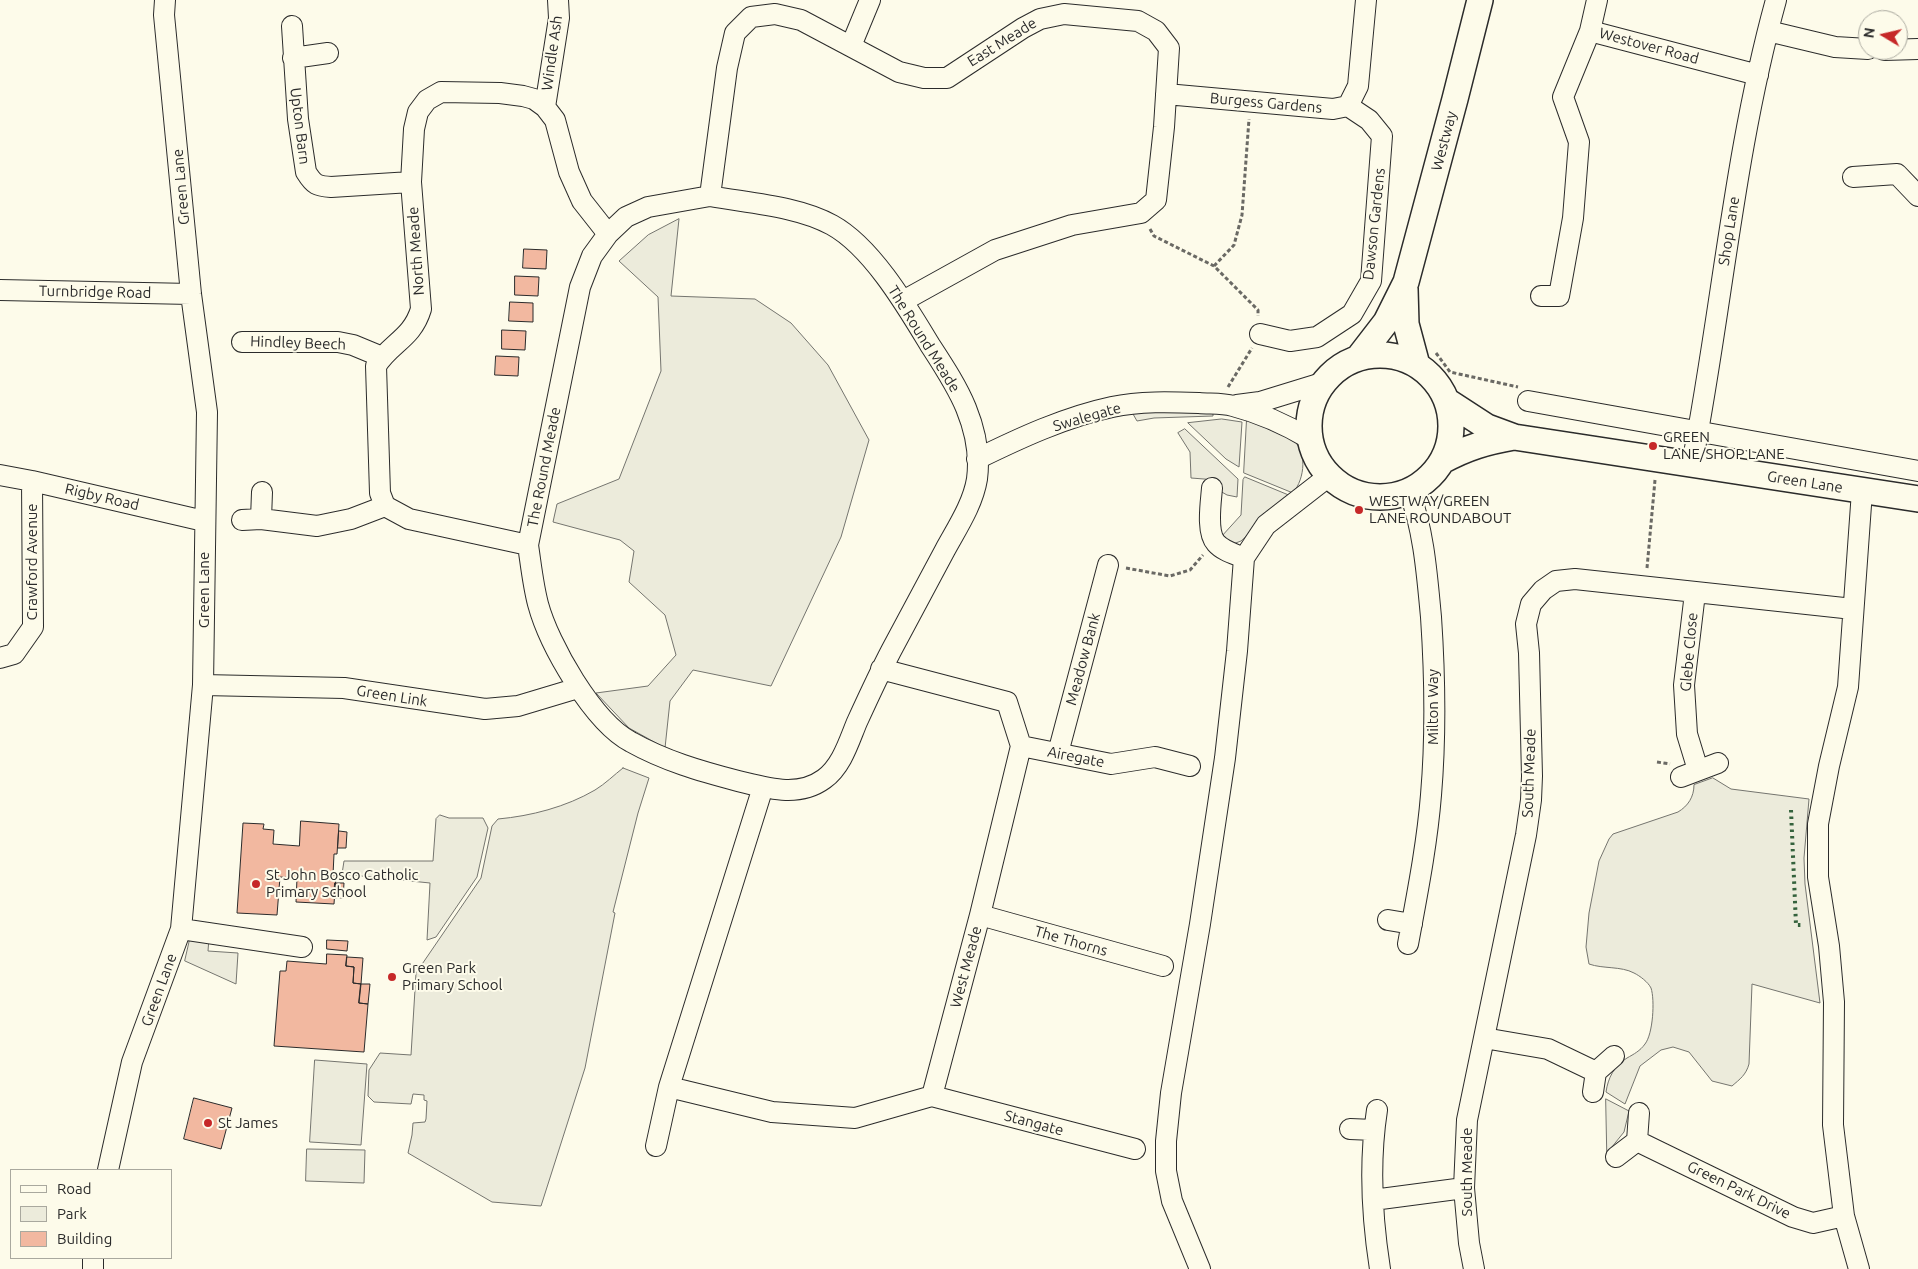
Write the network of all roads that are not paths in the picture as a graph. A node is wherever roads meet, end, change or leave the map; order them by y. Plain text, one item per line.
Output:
1 (165, 0) edge
2 (558, 0) edge
3 (870, 0) edge
4 (1366, 0) edge
5 (1480, 0) edge
6 (1597, 0) edge
7 (1776, 0) edge
8 (1063, 7) edge
9 (748, 8) edge
10 (292, 26) dead end
11 (1590, 31) junction
12 (1768, 31) junction
13 (851, 46) junction
14 (1858, 49) edge
15 (328, 53) dead end
16 (293, 58) junction
17 (1758, 75) junction
18 (1166, 94) junction
19 (545, 106) junction
20 (1348, 106) junction
21 (1853, 177) dead end
22 (411, 182) junction
23 (710, 196) junction
24 (1918, 196) edge
25 (608, 234) junction
26 (1406, 282) junction
27 (0, 290) edge
28 (191, 294) junction
29 (1541, 296) dead end
30 (903, 301) junction
31 (1260, 334) road end
32 (242, 342) dead end
33 (382, 357) junction
34 (1359, 357) junction
35 (1425, 357) junction
36 (1325, 382) junction
37 (1447, 401) junction
38 (1528, 401) road end
39 (1228, 405) junction
40 (1698, 432) junction
41 (1514, 437) junction
42 (1310, 438) junction
43 (977, 459) junction
44 (1442, 461) junction
45 (1692, 464) junction
46 (1918, 471) edge
47 (0, 475) edge
48 (1329, 476) junction
49 (32, 481) junction
50 (1212, 488) dead end
51 (1862, 490) junction
52 (1409, 491) junction
53 (262, 492) dead end
54 (1918, 499) edge
55 (385, 506) junction
56 (204, 521) junction
57 (528, 545) junction
58 (1244, 558) junction
59 (1108, 565) road end
60 (1695, 593) junction
61 (1853, 609) junction
62 (0, 658) edge
63 (881, 669) junction
64 (203, 685) junction
65 (578, 688) junction
66 (1021, 746) junction
67 (1058, 753) junction
68 (1718, 763) dead end
69 (1190, 766) dead end
70 (763, 788) junction
71 (980, 915) junction
72 (1388, 920) dead end
73 (1412, 924) junction
74 (181, 930) junction
75 (1408, 944) dead end
76 (302, 947) dead end
77 (1163, 966) dead end
78 (1484, 1038) junction
79 (1614, 1056) dead end
80 (1596, 1072) junction
81 (669, 1087) junction
82 (1593, 1092) dead end
83 (932, 1096) junction
84 (1639, 1113) dead end
85 (1350, 1130) dead end
86 (1637, 1140) junction
87 (656, 1146) dead end
88 (1135, 1149) dead end
89 (1616, 1157) dead end
90 (108, 1169) edge
91 (1464, 1188) junction
92 (1373, 1200) junction
93 (1844, 1216) junction
94 (1200, 1269) edge
95 (1380, 1269) edge
96 (1474, 1269) edge
97 (1859, 1269) edge

1 - 28 street, Green Lane
2 - 19 street, Windle Ash
3 - 13 street
4 - 20 street
5 - 26 main road, Westway
6 - 11 street
7 - 12 street, Shop Lane
8 - 13 street, East Meade
8 - 18 street, East Meade
9 - 13 street, East Meade
9 - 23 street, East Meade
10 - 16 street, Upton Barn
11 - 17 street, Westover Road
11 - 29 street, Westover Road
12 - 14 street
12 - 17 street, Shop Lane
15 - 16 street
16 - 22 street, Upton Barn
17 - 40 street, Shop Lane
18 - 20 street, Burgess Gardens
18 - 30 street, East Meade
19 - 22 street, North Meade
19 - 25 street
20 - 31 street, Dawson Gardens
21 - 24 street
22 - 33 street, North Meade
23 - 25 street, The Round Meade
23 - 30 street, The Round Meade
25 - 57 street, The Round Meade
26 - 34 main road, Westway
26 - 35 main road, Westway
27 - 28 street, Turnbridge Road
28 - 56 street, Green Lane
30 - 43 street, The Round Meade
32 - 33 street, Hindley Beech
33 - 55 street
34 - 35 main road
34 - 36 main road
35 - 37 main road
36 - 39 street, Swalegate
36 - 42 main road
37 - 41 main road, Green Lane
37 - 44 main road
38 - 40 street
39 - 42 street, Swalegate
39 - 43 street, Swalegate
40 - 45 street, Shop Lane
40 - 46 street
41 - 44 main road, Green Lane
41 - 45 main road, Green Lane
42 - 48 main road
43 - 63 street, The Round Meade
44 - 52 main road
45 - 51 main road, Green Lane
47 - 49 street, Rigby Road
48 - 52 main road
48 - 58 street
49 - 56 street, Rigby Road
49 - 62 street, Crawford Avenue
50 - 58 street
51 - 54 main road, Green Lane
51 - 61 street
52 - 73 street, Milton Way
53 - 55 street
55 - 57 street
56 - 64 street, Green Lane
57 - 65 street, The Round Meade
58 - 94 street
59 - 67 street, Meadow Bank
60 - 61 street, South Meade
60 - 68 street, Glebe Close
60 - 78 street, South Meade
61 - 93 street
63 - 66 street
63 - 70 street, The Round Meade
64 - 65 street, Green Link
64 - 74 street, Green Lane
65 - 70 street, The Round Meade
66 - 67 street, Airegate
66 - 71 street, West Meade
67 - 69 street, Airegate
70 - 81 street
71 - 77 street, The Thorns
71 - 83 street, West Meade
72 - 73 street
73 - 75 street, Milton Way
74 - 76 street
74 - 90 street, Green Lane
78 - 80 street
78 - 91 street, South Meade
79 - 80 street
80 - 82 street
81 - 83 street
81 - 87 street
83 - 88 street, Stangate
84 - 86 street
85 - 92 street
86 - 89 street
86 - 93 street, Green Park Drive
91 - 92 street
91 - 96 street, South Meade
92 - 95 street
93 - 97 street

